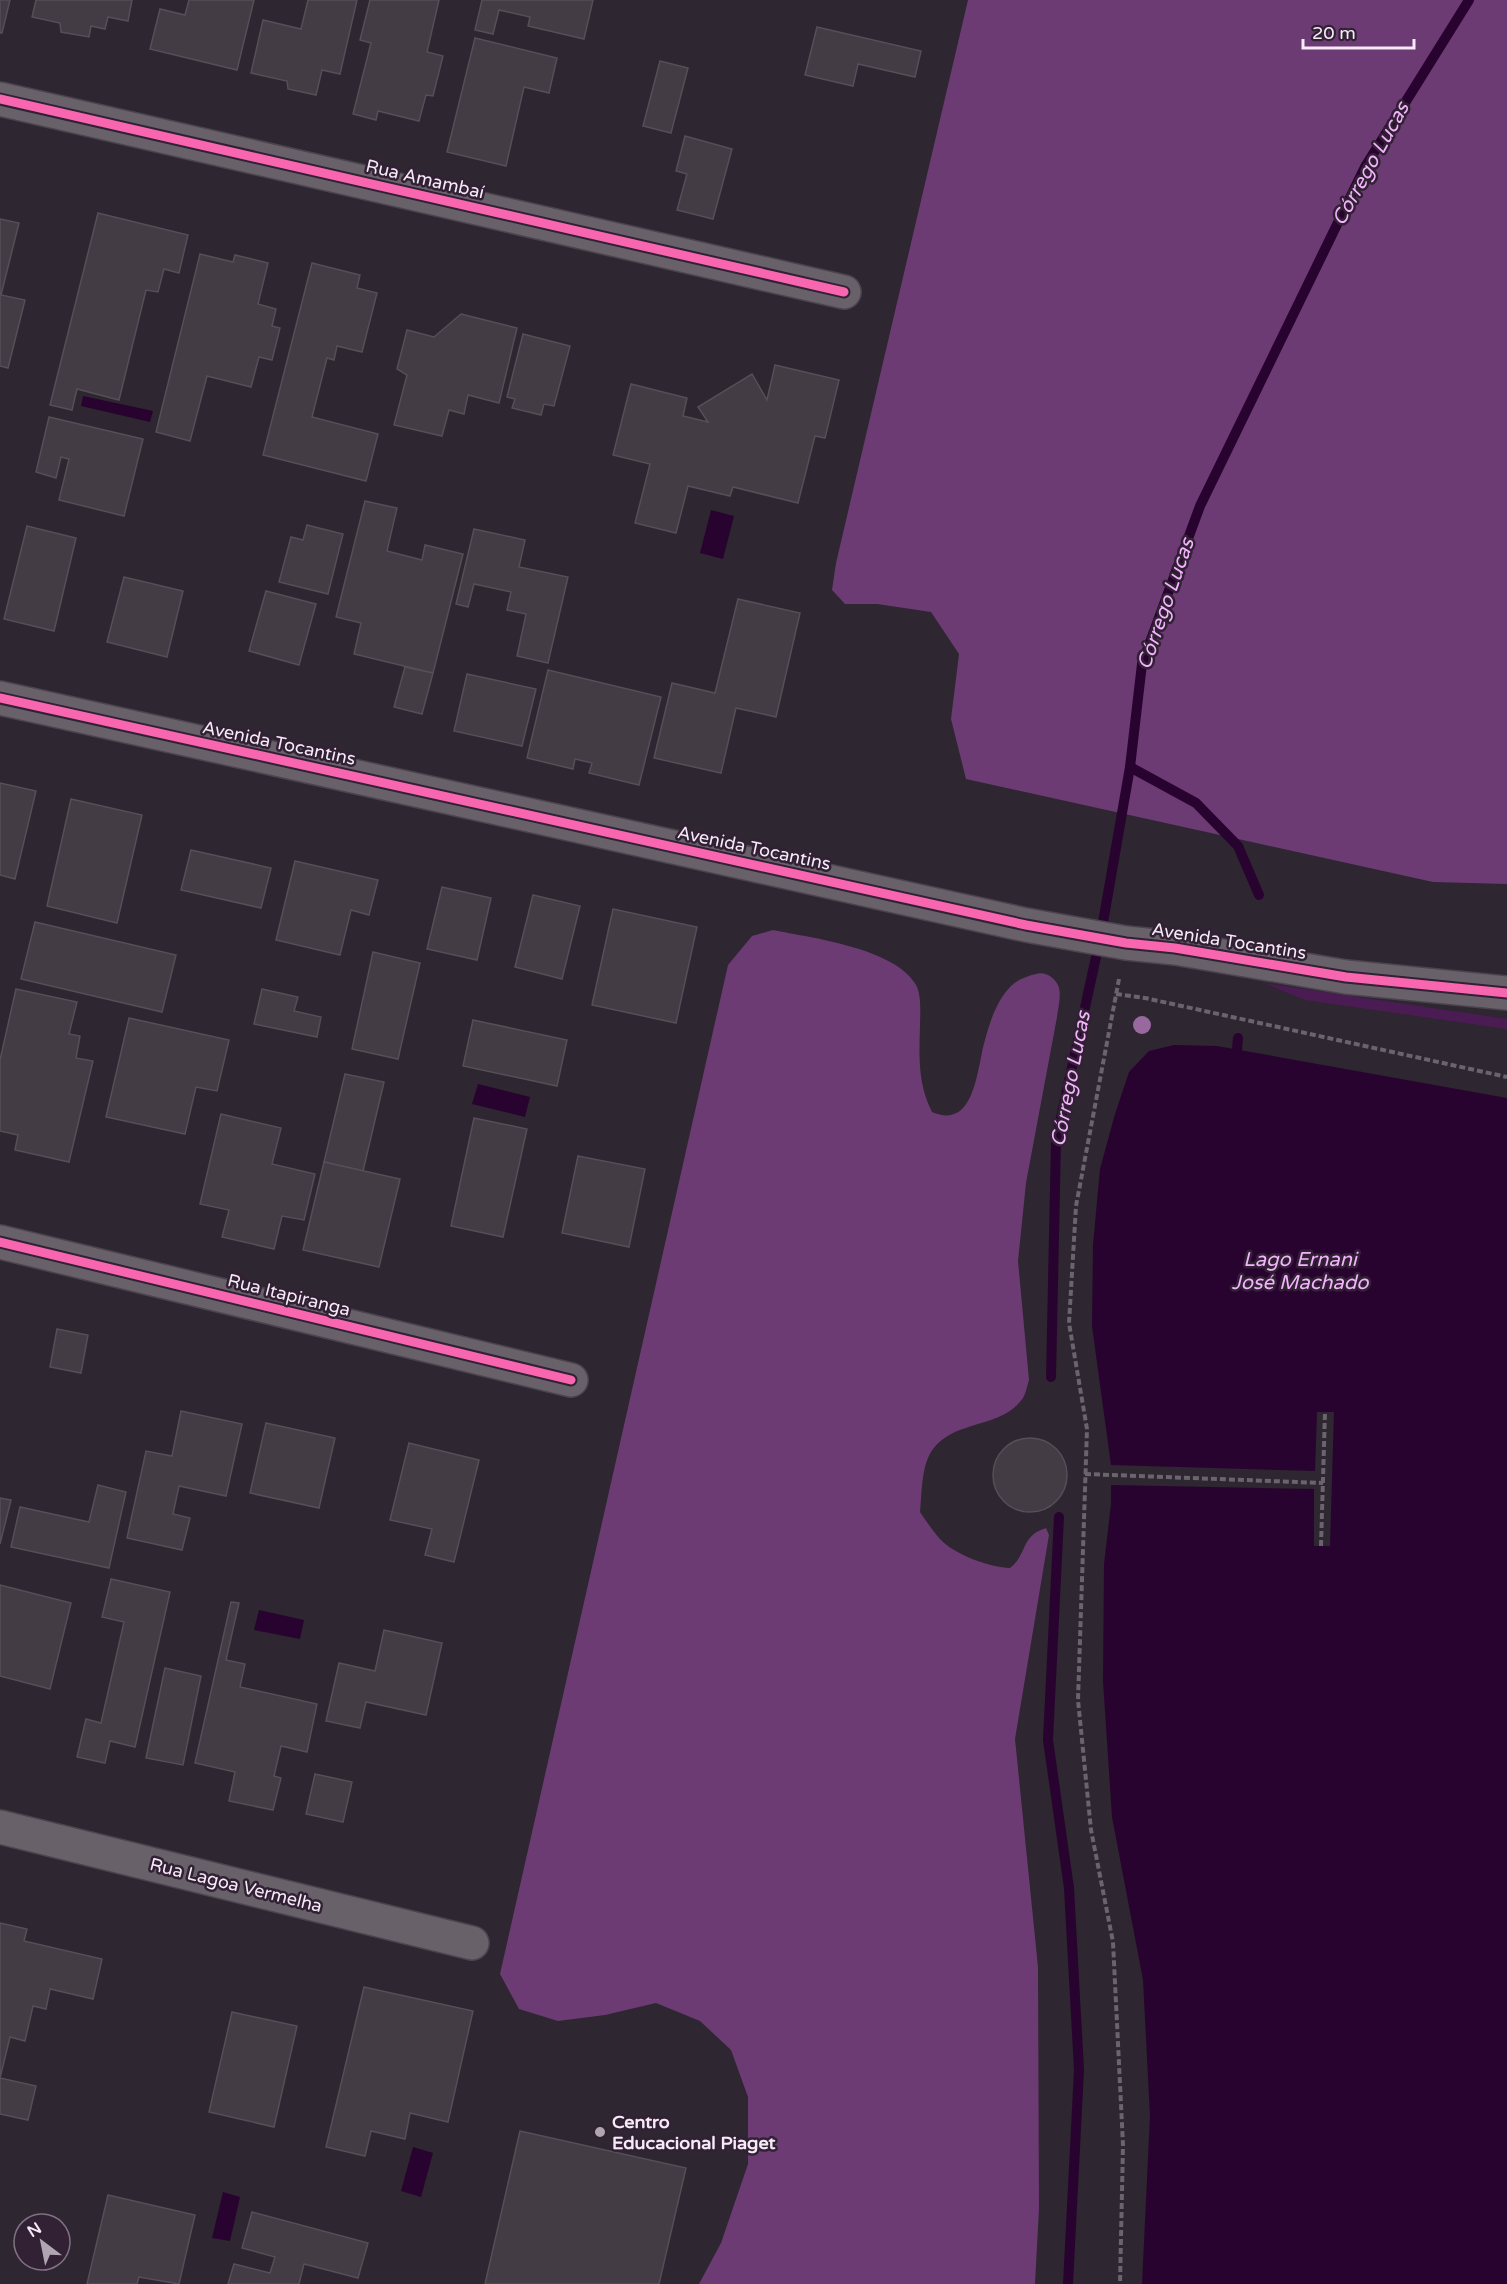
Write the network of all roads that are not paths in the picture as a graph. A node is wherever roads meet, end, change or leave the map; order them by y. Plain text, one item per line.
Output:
1 (0, 99) edge
2 (844, 292) dead end
3 (0, 698) edge
4 (1507, 993) edge
5 (0, 1242) edge
6 (571, 1380) dead end
7 (0, 1827) edge
8 (472, 1943) dead end

1 - 2 street, Rua Amambaí
3 - 4 street, Avenida Tocantins
5 - 6 street, Rua Itapiranga
7 - 8 street, Rua Lagoa Vermelha

